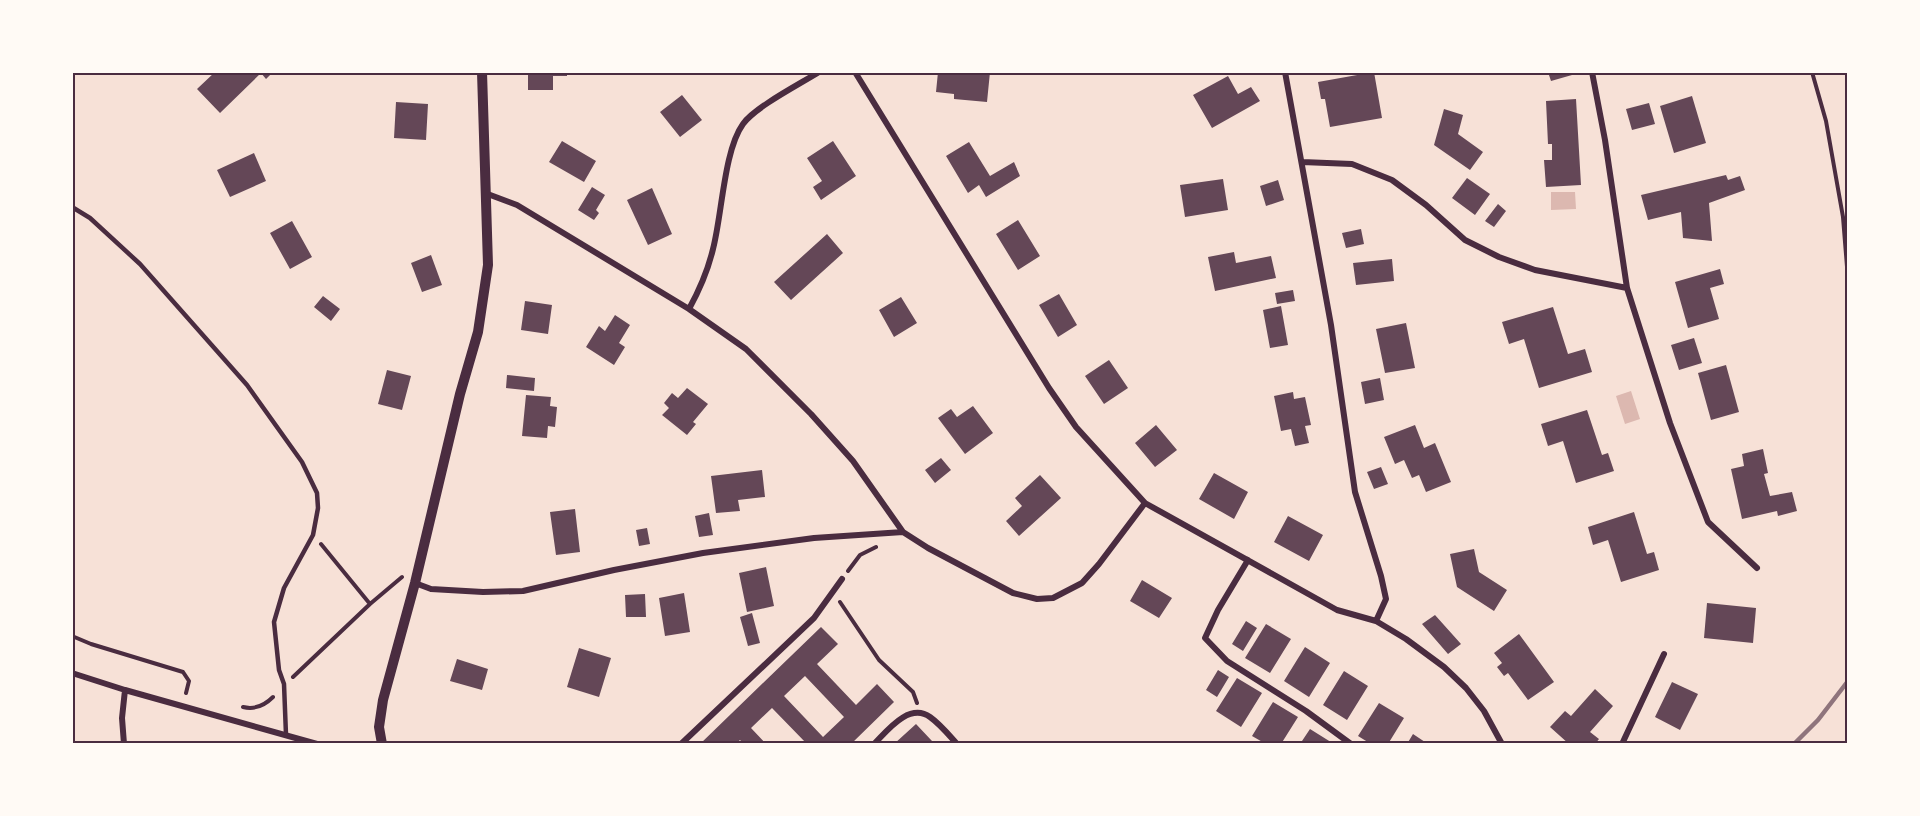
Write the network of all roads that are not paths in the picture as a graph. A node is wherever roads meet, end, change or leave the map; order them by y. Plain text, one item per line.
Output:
1 (482, 72) edge
2 (819, 72) edge
3 (855, 72) edge
4 (1286, 72) edge
5 (1592, 72) edge
6 (1302, 162) junction
7 (485, 192) junction
8 (72, 207) edge
9 (1627, 288) junction
10 (689, 309) junction
11 (1145, 503) junction
12 (903, 532) junction
13 (1248, 560) junction
14 (1757, 568) dead end
15 (842, 579) road end
16 (415, 583) junction
17 (1376, 621) junction
18 (1664, 654) dead end
19 (72, 673) edge
20 (125, 690) junction
21 (286, 735) junction
22 (123, 744) edge
23 (317, 744) edge
24 (382, 744) edge
25 (681, 744) edge
26 (874, 744) edge
27 (957, 744) edge
28 (1351, 744) edge
29 (1502, 744) edge
30 (1622, 744) edge

1 - 7 street
2 - 10 street
3 - 11 street
4 - 6 street
5 - 9 street
6 - 9 street
6 - 17 street
7 - 10 street
7 - 16 street
8 - 21 lane
9 - 14 street
10 - 12 street
11 - 12 street
11 - 13 street
12 - 16 street
13 - 17 street
13 - 28 street
15 - 25 street
16 - 24 street
17 - 29 street
18 - 30 street
19 - 20 street
20 - 21 street
20 - 22 street
21 - 23 street
26 - 27 street

